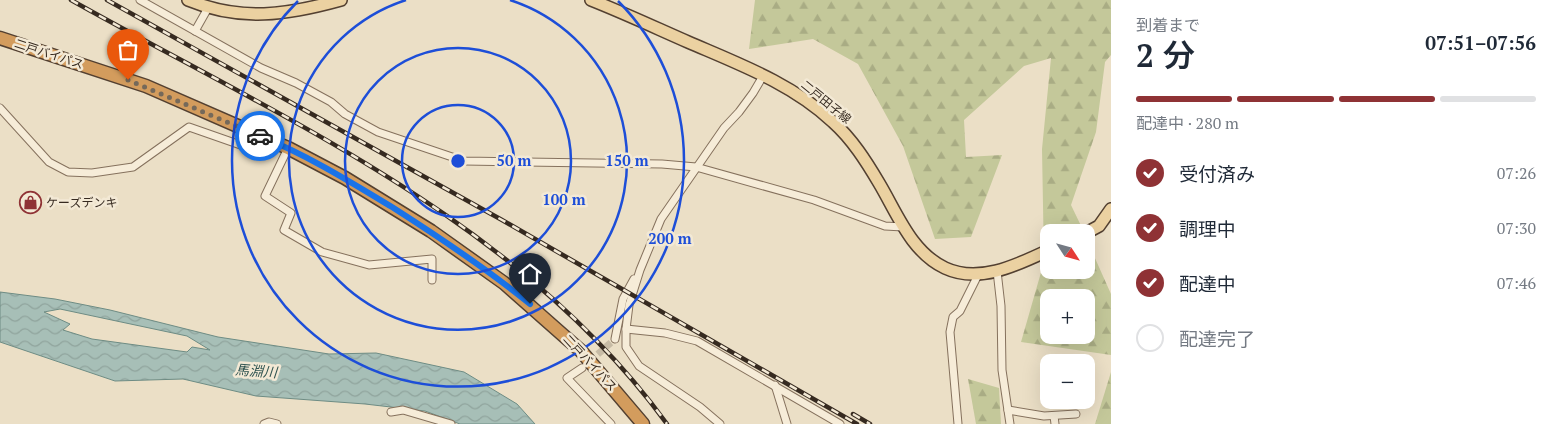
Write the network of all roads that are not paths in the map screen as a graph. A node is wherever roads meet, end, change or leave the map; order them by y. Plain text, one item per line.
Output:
1 (140, 0) edge
2 (188, 0) edge
3 (341, 0) edge
4 (591, 0) edge
5 (208, 8) junction
6 (195, 31) junction
7 (0, 38) edge
8 (762, 76) junction
9 (0, 108) edge
10 (259, 136) junction
11 (288, 148) junction
12 (696, 167) junction
13 (1111, 209) edge
14 (903, 227) junction
15 (1095, 228) edge
16 (1040, 254) edge
17 (640, 270) junction
18 (997, 271) junction
19 (978, 275) junction
20 (432, 280) dead end
21 (626, 329) junction
22 (615, 339) tunnel mouth
23 (582, 368) tunnel mouth
24 (775, 385) junction
25 (1008, 410) junction
26 (391, 412) dead end
27 (1076, 414) dead end
28 (1054, 416) junction
29 (264, 424) edge
30 (277, 424) edge
31 (451, 424) edge
32 (611, 424) edge
33 (643, 424) edge
34 (720, 424) edge
35 (787, 424) edge
36 (840, 424) edge
37 (958, 424) edge
38 (1010, 424) edge
39 (1055, 424) edge

1 - 6 street
2 - 5 main road
3 - 5 main road
4 - 8 main road, 二戸田子線
5 - 6 street
6 - 12 street
7 - 10 highway, 二戸バイパス
8 - 12 street
8 - 14 main road, 二戸田子線
9 - 10 street
10 - 11 highway, 二戸バイパス
11 - 20 street
11 - 33 highway, 二戸バイパス
12 - 14 street
12 - 17 street
13 - 15 main road
14 - 19 main road, 二戸田子線
16 - 18 main road, 二戸田子線
17 - 21 street
17 - 22 street
18 - 19 main road, 二戸田子線
18 - 25 street
19 - 37 street
21 - 24 street
21 - 34 street
23 - 32 street
24 - 35 street
24 - 36 street
25 - 28 street
25 - 38 street
26 - 31 street
27 - 28 street
28 - 39 street
29 - 30 street

